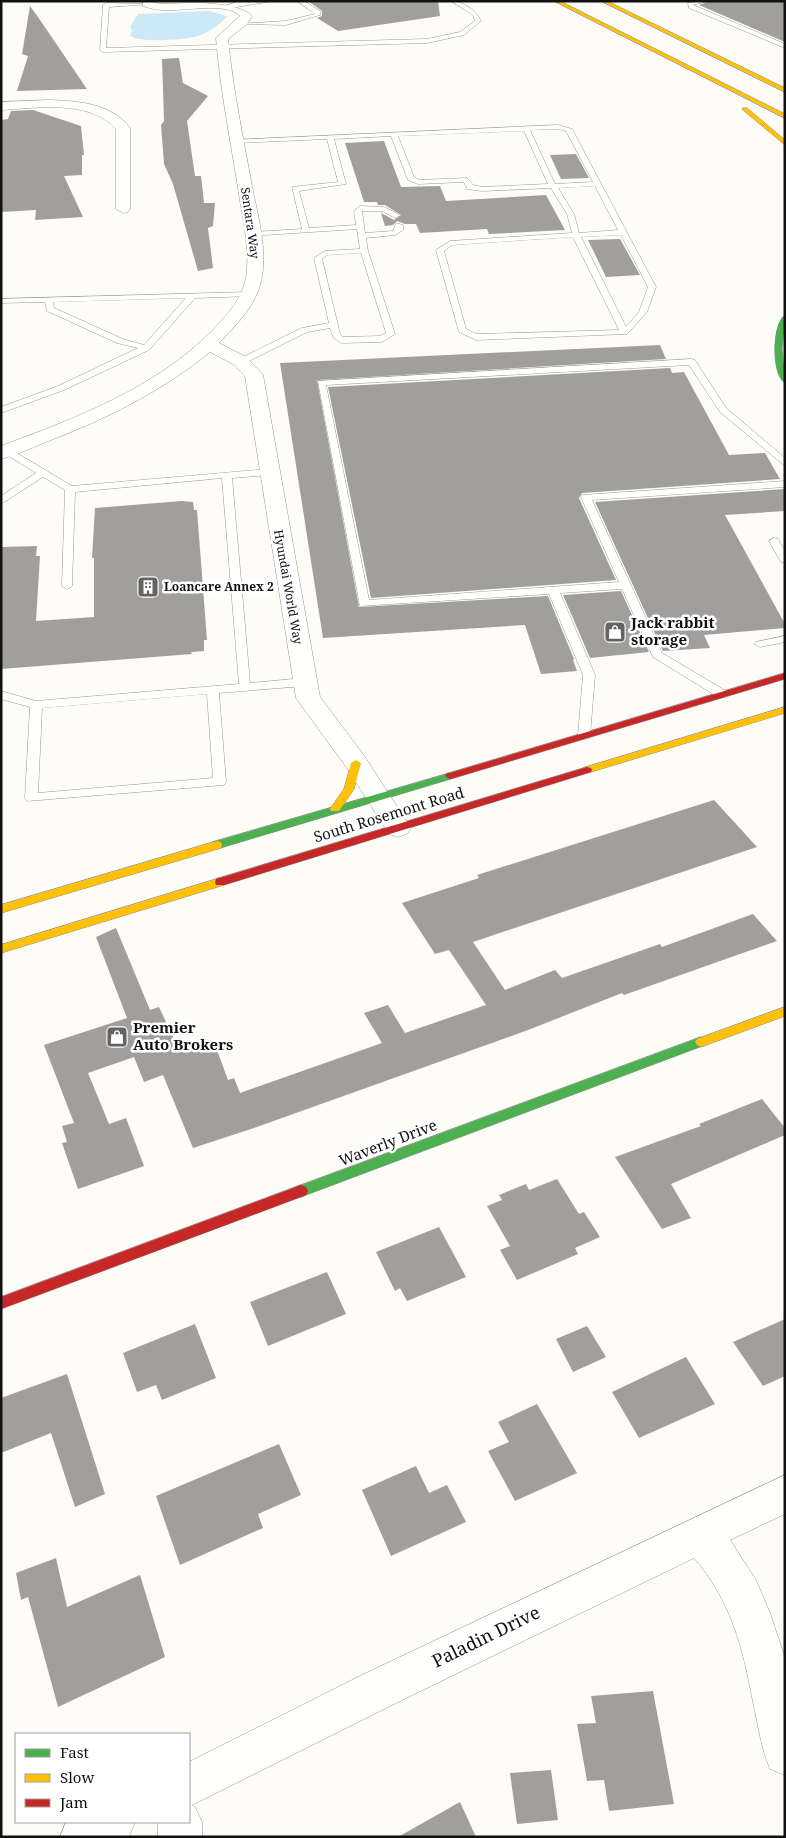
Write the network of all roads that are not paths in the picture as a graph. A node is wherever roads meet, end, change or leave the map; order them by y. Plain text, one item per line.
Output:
1 (269, 1) edge
2 (300, 1) edge
3 (454, 1) edge
4 (556, 1) edge
5 (603, 1) edge
6 (705, 1) edge
7 (148, 2) edge
8 (244, 2) edge
9 (187, 4) edge
10 (225, 7) junction
11 (240, 24) junction
12 (223, 46) junction
13 (785, 46) edge
14 (680, 63) junction
15 (785, 90) edge
16 (1, 106) edge
17 (115, 106) dead end
18 (101, 111) junction
19 (785, 116) edge
20 (526, 128) junction
21 (394, 134) junction
22 (330, 137) junction
23 (237, 141) junction
24 (785, 143) edge
25 (599, 184) junction
26 (553, 186) junction
27 (123, 208) dead end
28 (395, 216) dead end
29 (399, 224) dead end
30 (360, 227) junction
31 (306, 231) junction
32 (624, 232) junction
33 (254, 234) junction
34 (576, 235) junction
35 (361, 236) junction
36 (364, 251) junction
37 (249, 294) junction
38 (193, 295) junction
39 (48, 300) junction
40 (1, 301) edge
41 (785, 317) edge
42 (333, 325) junction
43 (624, 332) junction
44 (208, 345) junction
45 (146, 348) junction
46 (242, 362) junction
47 (785, 381) edge
48 (1, 410) edge
49 (4, 452) edge
50 (785, 463) edge
51 (44, 472) junction
52 (269, 472) junction
53 (227, 475) junction
54 (785, 484) edge
55 (70, 489) junction
56 (1, 501) edge
57 (774, 541) dead end
58 (785, 560) edge
59 (626, 585) junction
60 (67, 586) dead end
61 (553, 590) junction
62 (785, 639) edge
63 (760, 644) dead end
64 (785, 676) edge
65 (304, 682) junction
66 (246, 687) junction
67 (212, 690) junction
68 (722, 694) junction
69 (1, 695) edge
70 (36, 705) junction
71 (785, 710) edge
72 (584, 735) junction
73 (356, 764) junction
74 (378, 796) junction
75 (336, 809) junction
76 (398, 828) junction
77 (1, 909) edge
78 (1, 949) edge
79 (785, 1010) edge
80 (1, 1303) edge
81 (785, 1494) edge
82 (699, 1535) junction
83 (785, 1754) edge
84 (190, 1784) edge
85 (111, 1823) edge
86 (180, 1823) edge
87 (82, 1837) edge
88 (180, 1837) edge

1 - 8 lane
2 - 11 lane
3 - 12 lane
4 - 14 main road
5 - 15 main road
6 - 13 lane
7 - 9 street
7 - 12 lane
8 - 10 lane
9 - 10 street
10 - 11 street
11 - 12 street
12 - 23 street, Sentara Way
14 - 19 main road
14 - 24 main road
16 - 18 street
17 - 18 street
18 - 27 street
20 - 21 lane
20 - 25 lane
20 - 26 lane
21 - 22 lane
21 - 26 lane
22 - 23 lane
22 - 31 lane
23 - 33 street, Sentara Way
25 - 26 lane
25 - 32 lane
26 - 34 lane
28 - 30 lane
29 - 35 lane
30 - 31 lane
30 - 35 lane
31 - 33 lane
32 - 34 lane
32 - 43 lane
33 - 37 street, Sentara Way
34 - 43 lane
34 - 43 lane
35 - 36 lane
36 - 42 lane
36 - 42 lane
37 - 38 lane
37 - 44 street, Sentara Way
38 - 39 lane
38 - 45 lane
39 - 40 lane
39 - 45 lane
41 - 47 main road
42 - 46 lane
44 - 46 street
44 - 49 street, Sentara Way
45 - 48 lane
46 - 52 street, Hyundai World Way
49 - 51 lane
50 - 61 lane
51 - 55 lane
51 - 56 lane
52 - 53 lane
52 - 65 street, Hyundai World Way
53 - 55 lane
53 - 66 lane
54 - 59 lane
55 - 60 lane
57 - 58 lane
59 - 61 lane
59 - 68 lane
61 - 72 lane
62 - 63 lane
64 - 68 main road, South Rosemont Road
65 - 66 lane
65 - 73 street, Hyundai World Way
66 - 67 lane
67 - 70 lane
67 - 70 lane
68 - 72 main road, South Rosemont Road
69 - 70 lane
71 - 76 main road, South Rosemont Road
72 - 74 main road, South Rosemont Road
73 - 74 street, Hyundai World Way
73 - 75 main road
74 - 75 main road, South Rosemont Road
74 - 76 street, Hyundai World Way
75 - 77 main road, South Rosemont Road
76 - 78 main road, South Rosemont Road
79 - 80 main road, Waverly Drive
81 - 82 street, Paladin Drive
82 - 83 street
82 - 84 street, Paladin Drive
85 - 87 street
86 - 88 street

